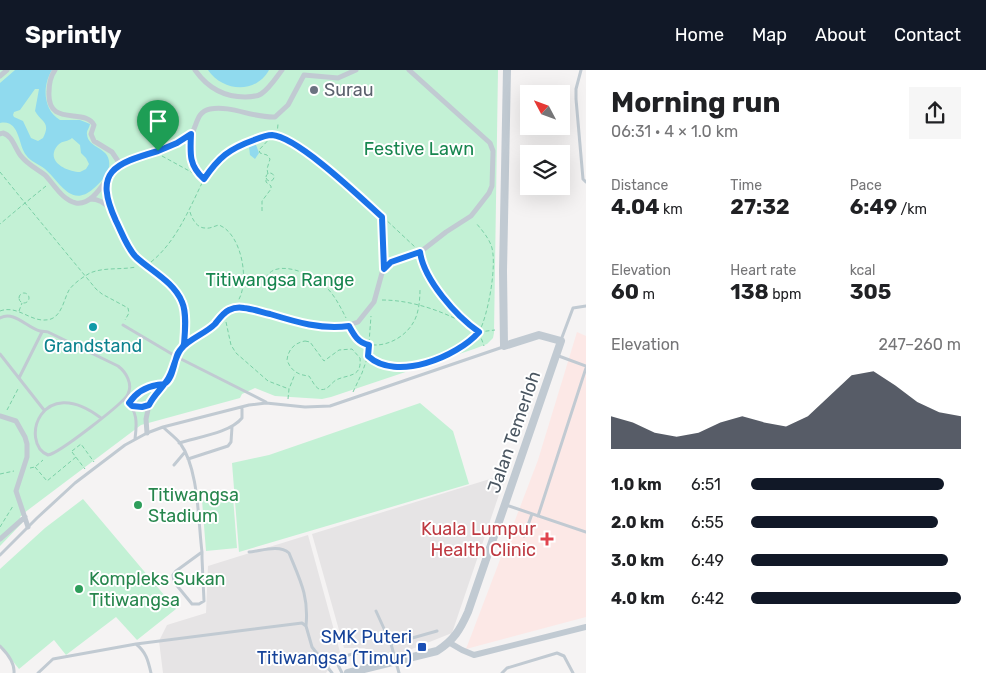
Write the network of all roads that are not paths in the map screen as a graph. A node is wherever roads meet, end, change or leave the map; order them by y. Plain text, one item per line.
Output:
1 (7, 70) edge
2 (55, 70) edge
3 (195, 70) edge
4 (282, 70) edge
5 (356, 70) edge
6 (409, 70) edge
7 (507, 70) edge
8 (581, 70) edge
9 (304, 72) edge
10 (0, 76) edge
11 (0, 134) edge
12 (120, 164) junction
13 (586, 182) edge
14 (89, 199) junction
15 (586, 306) edge
16 (0, 318) edge
17 (124, 324) road end
18 (42, 332) junction
19 (561, 340) junction
20 (183, 346) junction
21 (504, 346) junction
22 (0, 354) edge
23 (556, 355) junction
24 (177, 357) junction
25 (586, 367) edge
26 (20, 380) junction
27 (124, 400) junction
28 (266, 403) junction
29 (241, 408) junction
30 (44, 410) junction
31 (2, 417) edge
32 (100, 418) junction
33 (163, 427) junction
34 (232, 427) junction
35 (147, 433) junction
36 (135, 440) junction
37 (179, 442) junction
38 (184, 452) junction
39 (188, 459) junction
40 (174, 466) dead end
41 (505, 505) junction
42 (532, 514) junction
43 (538, 516) junction
44 (25, 517) junction
45 (28, 527) junction
46 (586, 532) edge
47 (524, 536) dead end
48 (0, 539) edge
49 (202, 552) junction
50 (249, 552) dead end
51 (0, 555) edge
52 (376, 611) dead end
53 (306, 626) junction
54 (586, 627) edge
55 (437, 631) dead end
56 (450, 643) junction
57 (136, 644) junction
58 (391, 644) junction
59 (0, 646) edge
60 (395, 661) junction
61 (383, 664) junction
62 (363, 671) edge
63 (14, 673) edge
64 (38, 673) edge
65 (151, 673) edge
66 (332, 673) edge
67 (342, 673) edge
68 (348, 673) edge
69 (399, 673) edge
70 (502, 673) edge
71 (573, 673) edge

1 - 10 street
2 - 12 street
3 - 4 street
5 - 9 street
6 - 20 street
7 - 21 street
8 - 13 lane
9 - 12 street
11 - 14 street
12 - 14 street
14 - 20 street
15 - 19 lane
16 - 18 lane
17 - 24 lane
18 - 26 lane
18 - 27 lane
19 - 21 street
19 - 23 street, Jalan Temerloh
20 - 24 street
21 - 28 lane
22 - 26 lane
23 - 25 lane
23 - 41 street, Jalan Temerloh
24 - 28 lane
24 - 35 street
25 - 43 lane
26 - 30 lane
27 - 32 lane
27 - 36 lane
28 - 29 lane
29 - 33 lane
29 - 34 lane
30 - 32 lane
30 - 32 lane
31 - 44 street
33 - 35 lane
33 - 37 lane
34 - 37 lane
34 - 39 lane
35 - 36 lane
36 - 45 lane
37 - 38 lane
38 - 39 lane
38 - 40 lane
39 - 49 lane
41 - 42 lane
41 - 56 street, Jalan Temerloh
42 - 43 lane
42 - 47 lane
43 - 46 lane
44 - 45 street
44 - 48 street
45 - 51 lane
49 - 49 lane
50 - 53 lane
52 - 58 lane
53 - 57 lane
53 - 66 lane
54 - 56 street
55 - 58 lane
56 - 60 street
57 - 64 lane
57 - 65 lane
58 - 60 lane
59 - 63 lane
60 - 61 street
60 - 69 lane
61 - 62 street
61 - 67 lane
62 - 68 street
70 - 71 lane

